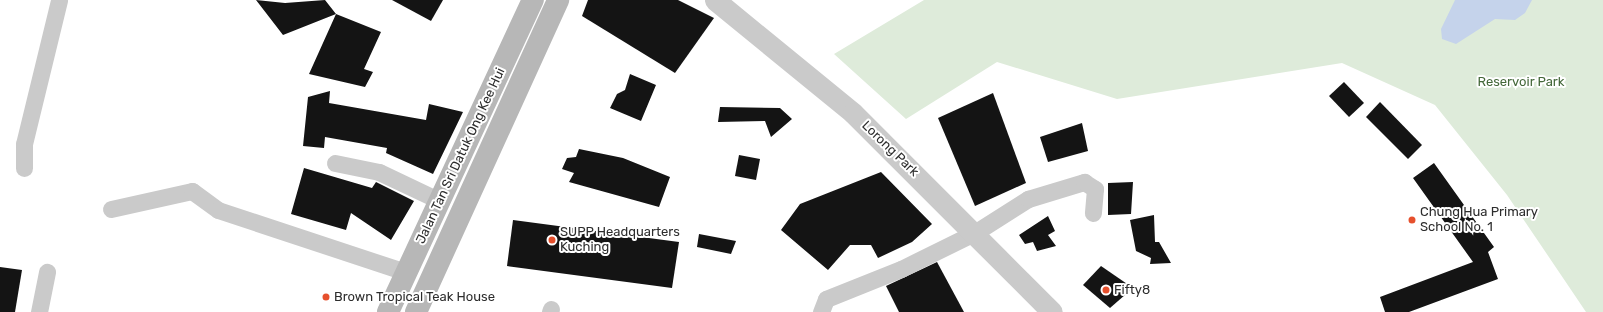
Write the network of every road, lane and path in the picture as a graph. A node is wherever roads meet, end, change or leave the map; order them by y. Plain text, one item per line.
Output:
1 (59, 0) edge
2 (533, 0) edge
3 (558, 0) edge
4 (715, 0) edge
5 (335, 163) dead end
6 (24, 168) dead end
7 (440, 201) junction
8 (111, 209) dead end
9 (1093, 213) dead end
10 (976, 232) junction
11 (47, 272) dead end
12 (406, 272) junction
13 (39, 312) edge
14 (388, 312) edge
15 (416, 312) edge
16 (821, 312) edge
17 (1052, 312) edge

1 - 6 street
2 - 7 main road, Jalan Tan Sri Datuk Ong Kee Hui
3 - 15 main road, Jalan Tan Sri Datuk Ong Kee Hui
4 - 10 street, Lorong Park
5 - 7 street
7 - 12 main road, Jalan Tan Sri Datuk Ong Kee Hui
8 - 12 street
9 - 10 street
10 - 16 street
10 - 17 street, Lorong Park
11 - 13 street
12 - 14 main road, Jalan Tan Sri Datuk Ong Kee Hui

